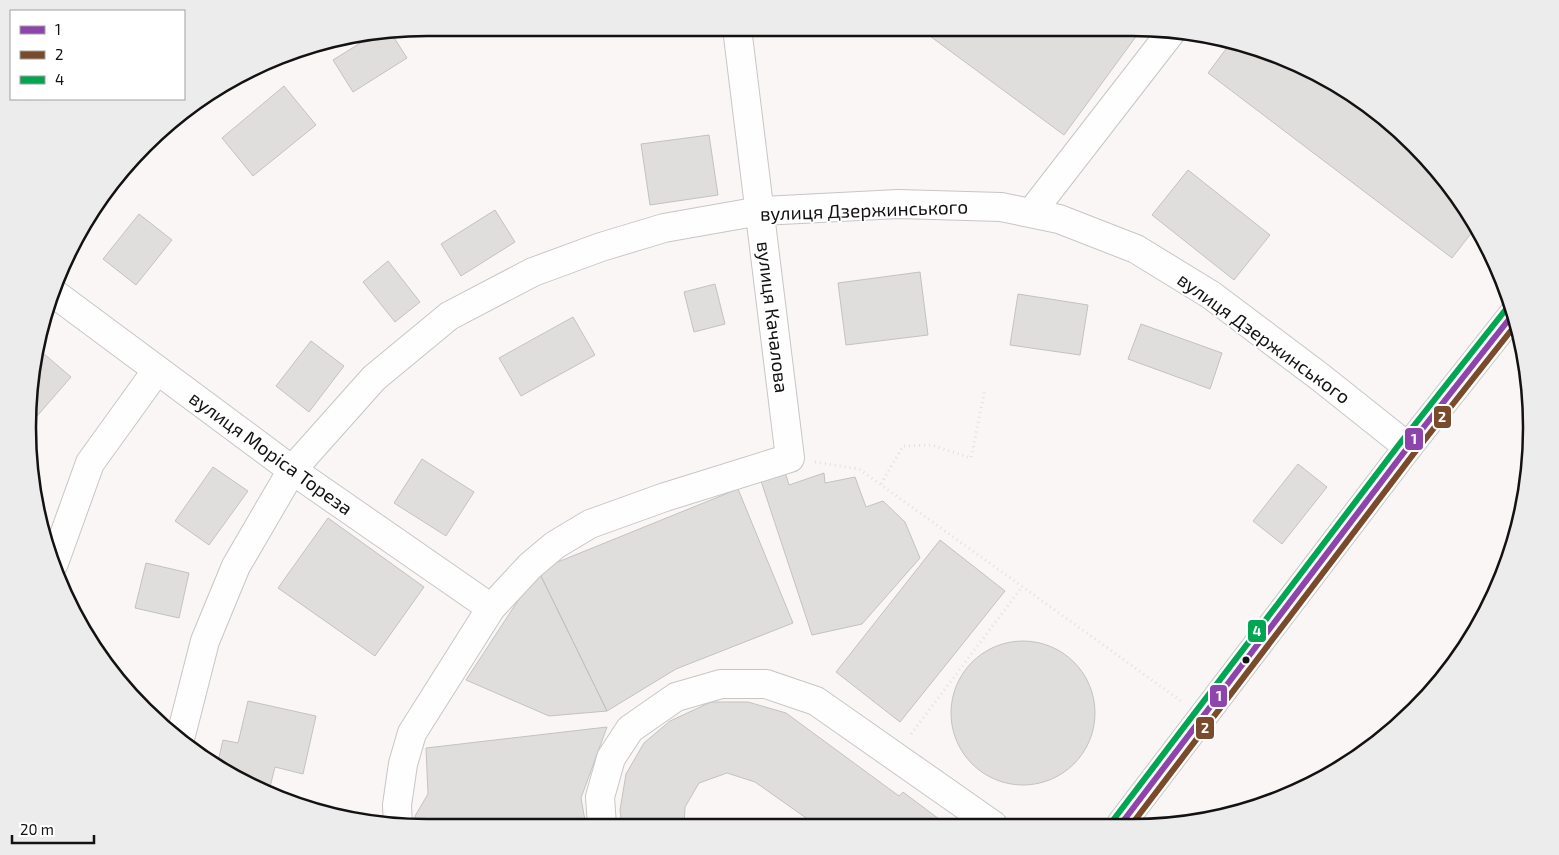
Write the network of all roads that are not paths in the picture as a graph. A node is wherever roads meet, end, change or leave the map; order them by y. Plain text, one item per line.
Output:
1 (738, 36) edge
2 (1167, 38) edge
3 (760, 211) junction
4 (1031, 213) junction
5 (59, 297) edge
6 (1508, 321) edge
7 (157, 370) junction
8 (1408, 447) junction
9 (292, 470) junction
10 (57, 554) edge
11 (491, 608) junction
12 (182, 732) edge
13 (398, 817) edge
14 (602, 819) edge
15 (984, 819) edge
16 (1125, 819) edge

1 - 3 street, вулиця Качалова
2 - 4 street
3 - 4 street, вулиця Дзержинського
3 - 9 street, вулиця Дзержинського
3 - 11 street, вулиця Качалова
4 - 8 street, вулиця Дзержинського
5 - 7 street, вулиця Моріса Тореза
6 - 8 street
7 - 9 street, вулиця Моріса Тореза
7 - 10 street
8 - 16 street
9 - 11 street, вулиця Моріса Тореза
9 - 12 street, вулиця Дзержинського
11 - 13 street
14 - 15 street

